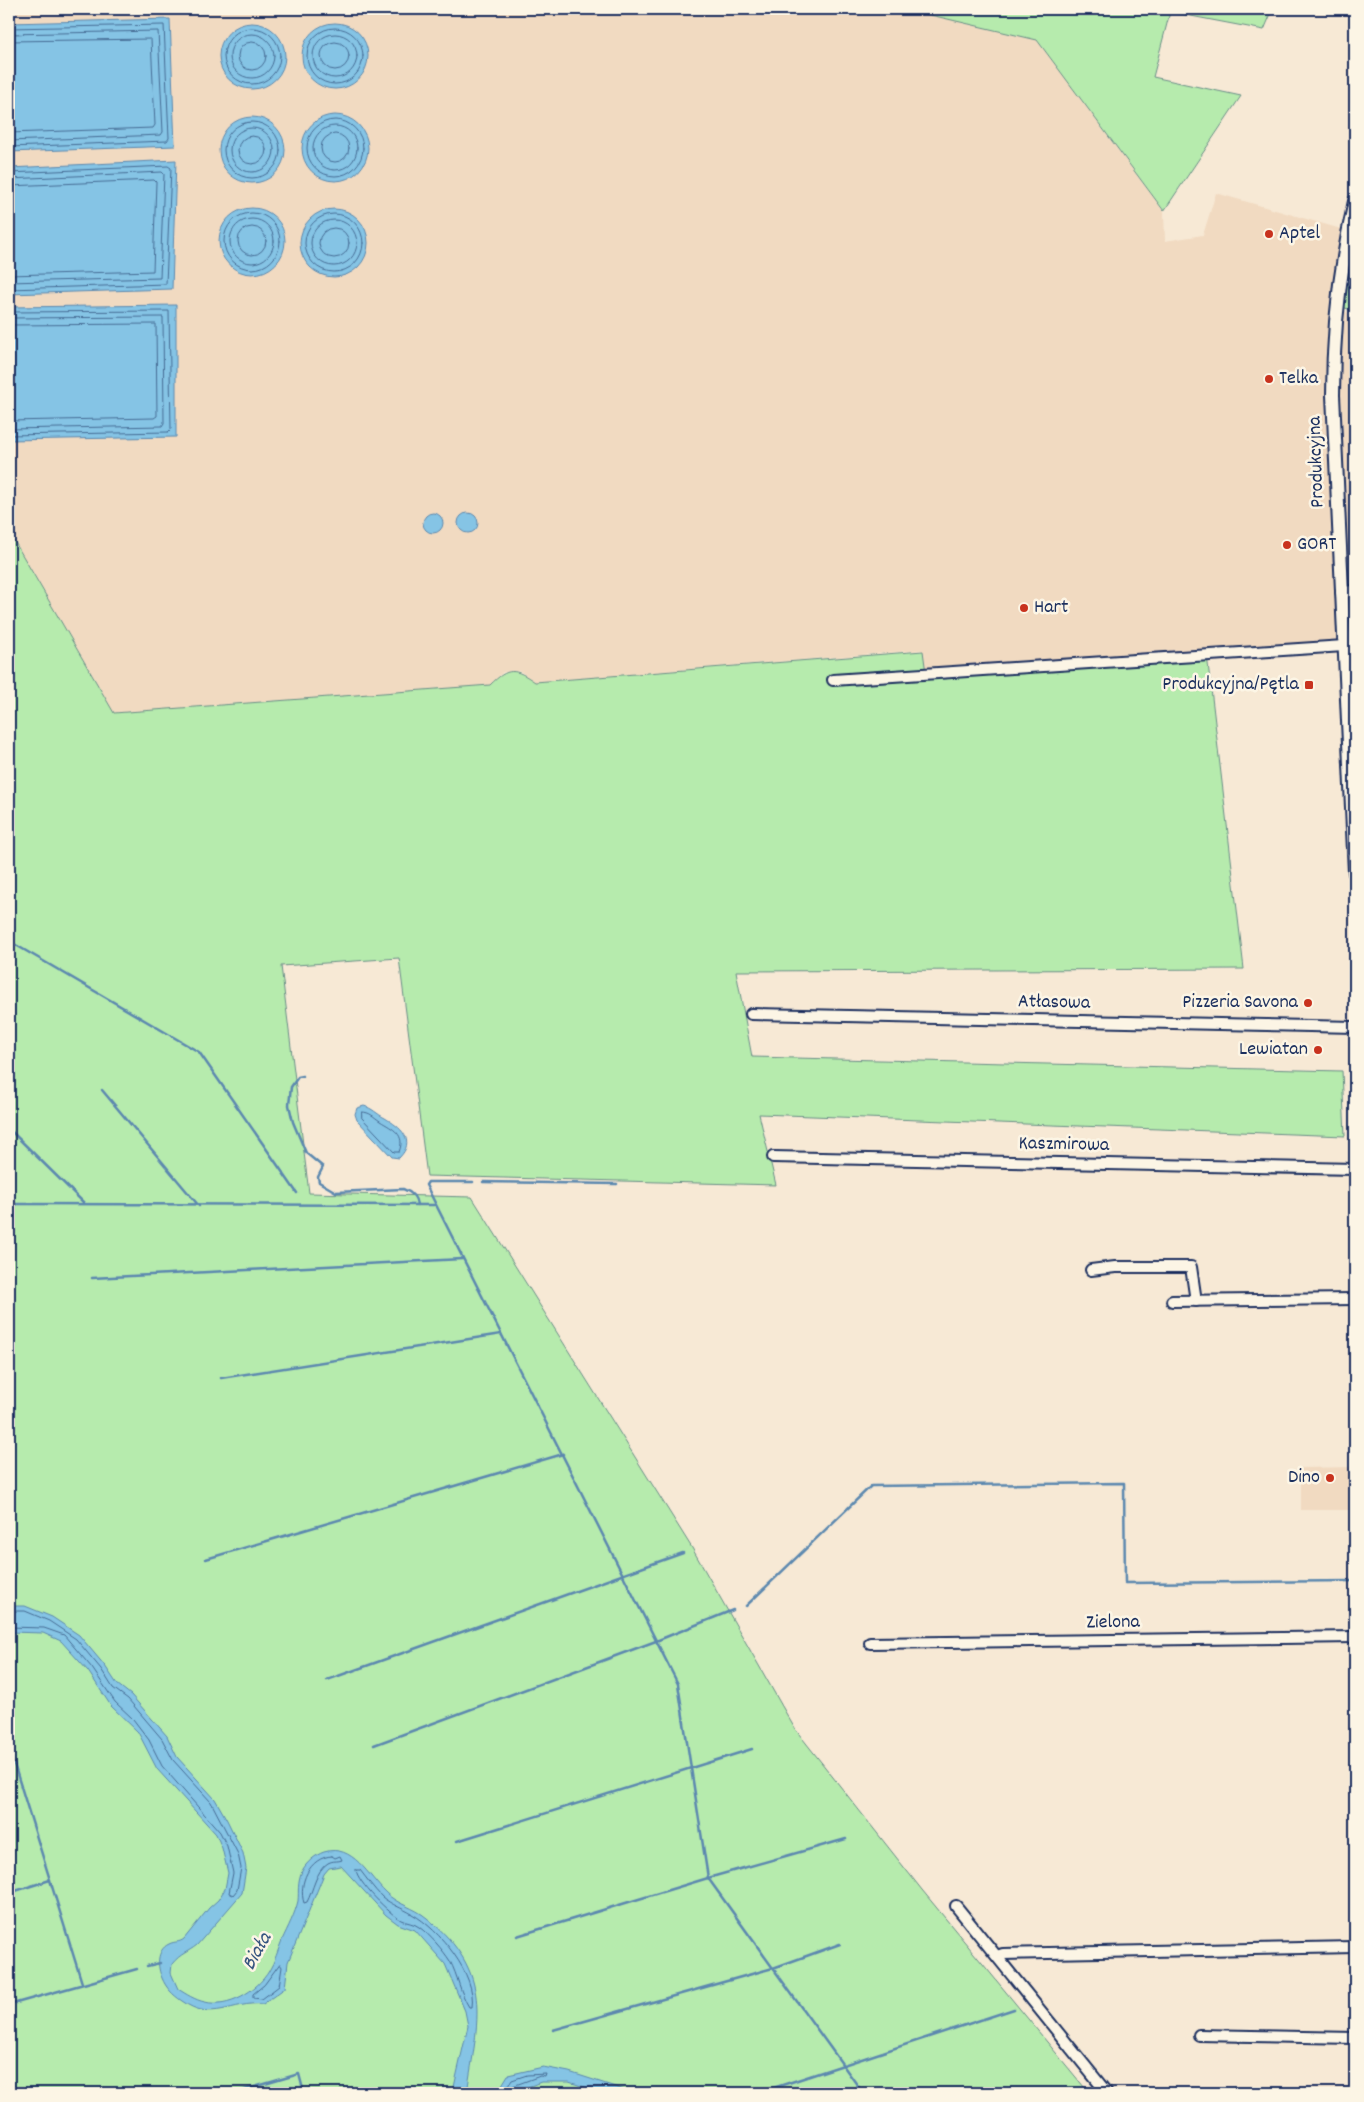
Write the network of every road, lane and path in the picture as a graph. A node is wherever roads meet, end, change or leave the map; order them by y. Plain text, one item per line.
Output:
1 (1355, 200) edge
2 (1355, 591) edge
3 (1342, 592) junction
4 (1344, 646) junction
5 (833, 680) dead end
6 (1355, 873) edge
7 (751, 1014) dead end
8 (1355, 1027) edge
9 (773, 1157) dead end
10 (1355, 1169) edge
11 (1091, 1270) dead end
12 (1355, 1299) edge
13 (1172, 1301) dead end
14 (1196, 1301) junction
15 (1355, 1637) edge
16 (870, 1643) dead end
17 (956, 1906) dead end
18 (1355, 1947) edge
19 (997, 1956) junction
20 (1199, 2035) dead end
21 (1355, 2038) edge
22 (1107, 2093) edge

1 - 3 street, Produkcyjna
2 - 3 street
3 - 4 street, Produkcyjna
4 - 5 street
4 - 6 street, Produkcyjna
7 - 8 street, Atłasowa
9 - 10 street, Kaszmirowa
11 - 14 street
12 - 14 street
13 - 14 street
15 - 16 street, Zielona
17 - 19 street
18 - 19 street
19 - 22 street
20 - 21 street

